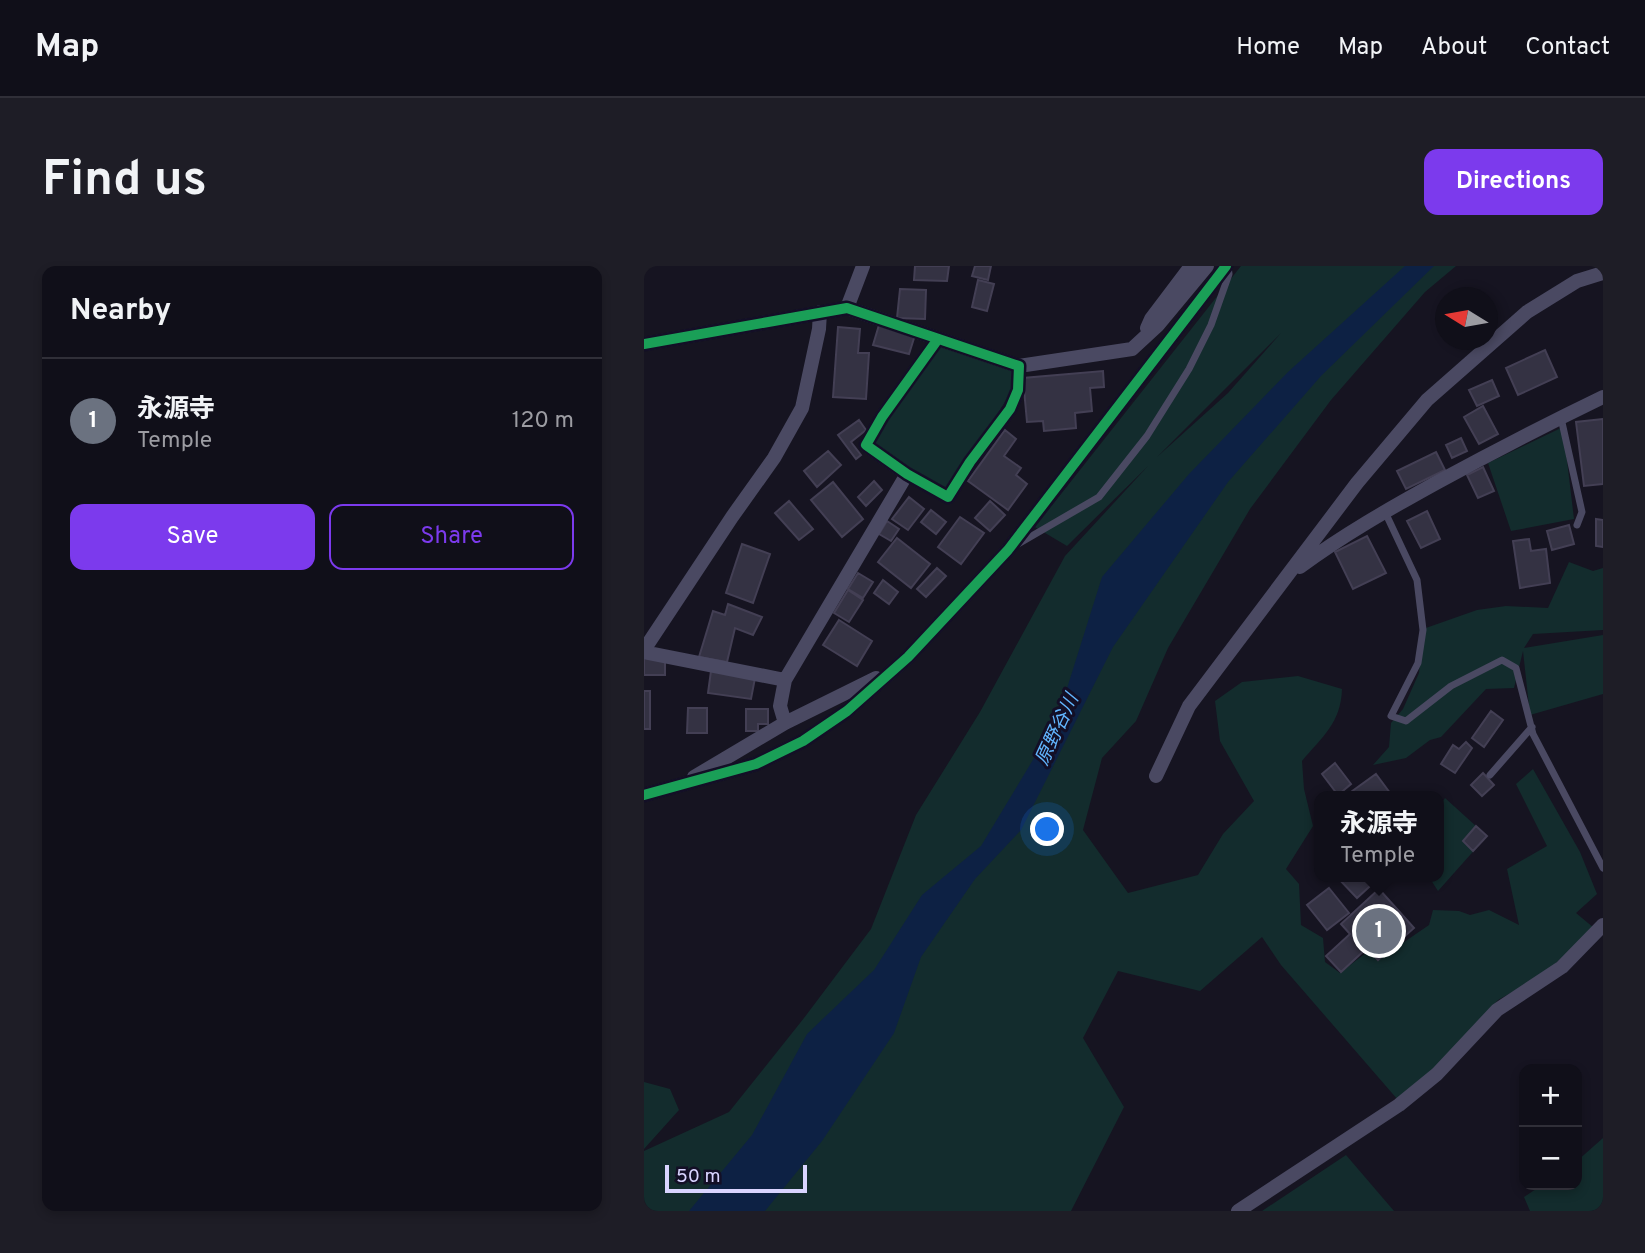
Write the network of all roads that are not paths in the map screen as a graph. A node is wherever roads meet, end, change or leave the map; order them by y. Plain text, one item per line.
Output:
1 (863, 266) edge
2 (1191, 266) edge
3 (1207, 266) edge
4 (1227, 266) edge
5 (1603, 273) edge
6 (847, 308) junction
7 (820, 312) junction
8 (938, 339) junction
9 (1143, 339) junction
10 (644, 344) edge
11 (1019, 366) junction
12 (1603, 397) edge
13 (1561, 417) junction
14 (907, 474) junction
15 (1385, 512) junction
16 (1577, 525) dead end
17 (1008, 550) junction
18 (1287, 577) junction
19 (644, 651) edge
20 (894, 670) junction
21 (785, 680) junction
22 (785, 723) junction
23 (1532, 727) junction
24 (1490, 775) dead end
25 (1156, 776) dead end
26 (678, 786) junction
27 (644, 795) edge
28 (1603, 868) edge
29 (1603, 925) edge
30 (1238, 1211) edge

1 - 6 street
2 - 9 street
3 - 9 street
4 - 17 street
4 - 17 lane
5 - 18 street
6 - 7 street
6 - 8 street
7 - 10 street
7 - 19 street
8 - 11 street
8 - 14 street
9 - 11 street
11 - 14 street
12 - 13 street
13 - 15 street
13 - 16 lane
14 - 21 street
15 - 18 street
15 - 23 lane
17 - 20 street
18 - 25 street
19 - 21 street
20 - 22 street
20 - 26 street
21 - 22 street
22 - 26 street
23 - 24 lane
23 - 28 lane
26 - 27 street
29 - 30 street

